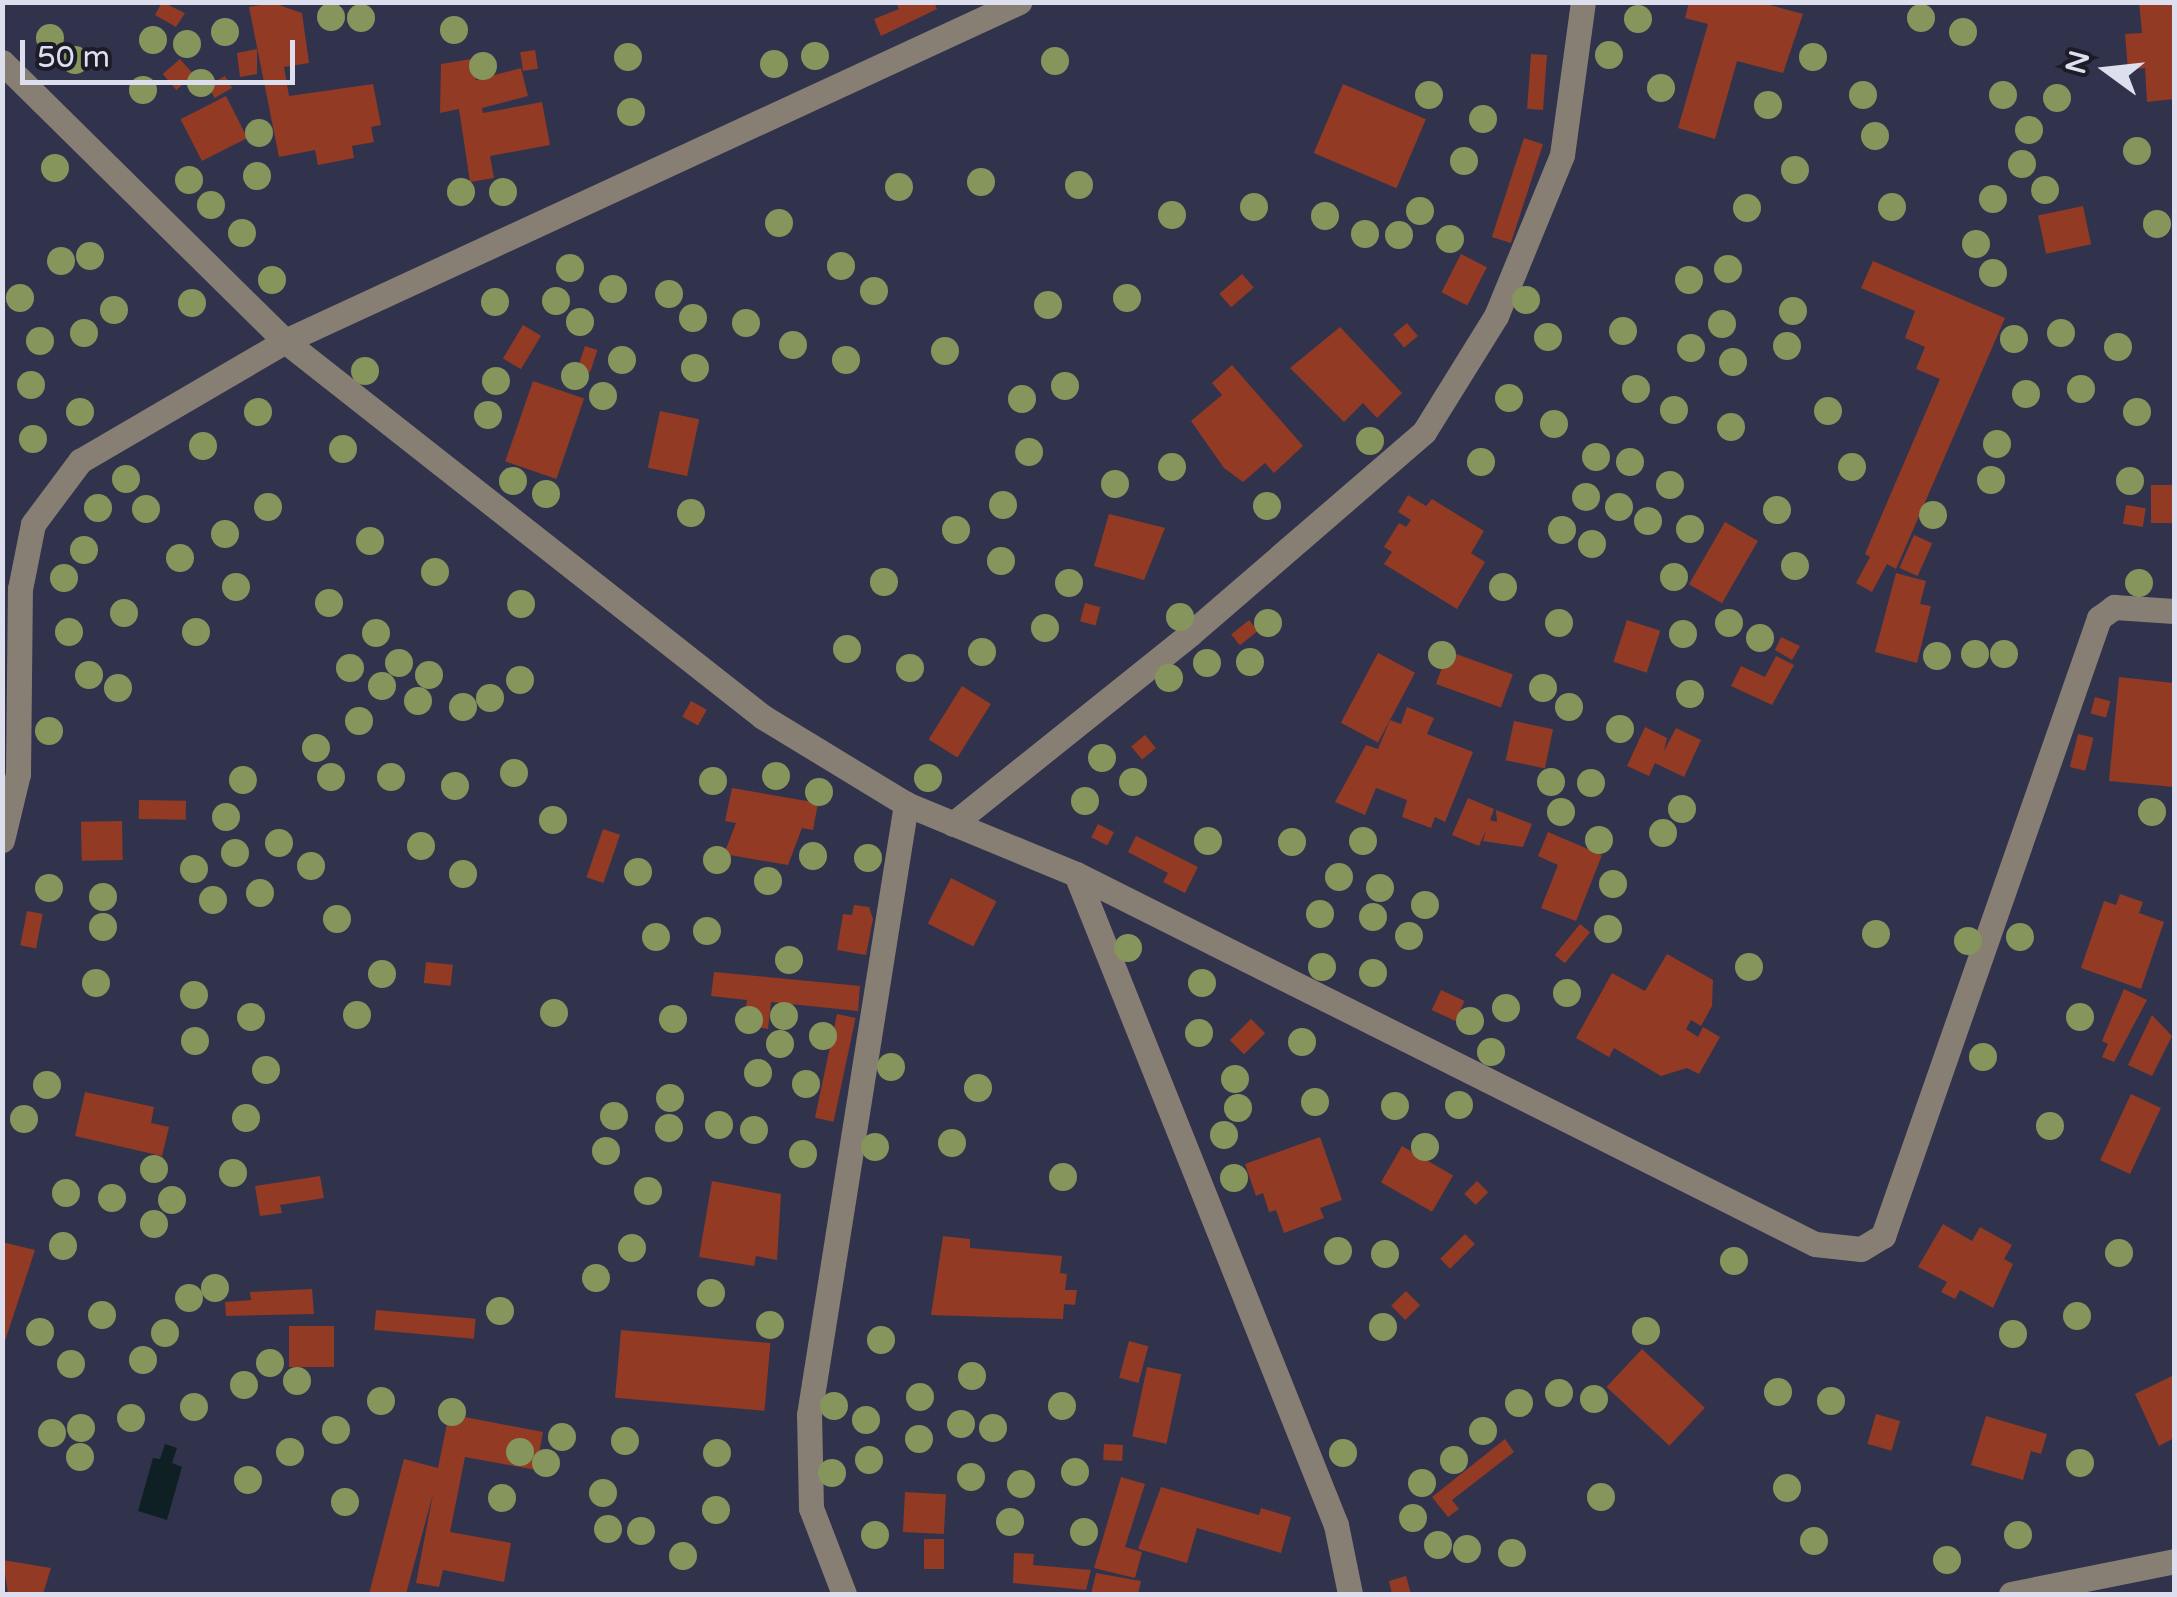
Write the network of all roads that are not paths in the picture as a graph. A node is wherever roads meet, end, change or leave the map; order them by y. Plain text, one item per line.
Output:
1 (1018, 2) edge
2 (1583, 2) edge
3 (2, 62) edge
4 (285, 341) junction
5 (2174, 611) edge
6 (906, 804) junction
7 (953, 824) junction
8 (2, 840) edge
9 (1076, 874) junction
10 (2174, 1561) edge
11 (844, 1594) edge
12 (1350, 1594) edge
13 (2011, 1594) edge

1 - 4 street
2 - 7 street
3 - 4 street
4 - 6 street
4 - 8 street
5 - 9 street
6 - 7 street
6 - 11 street
7 - 9 street
9 - 12 street
10 - 13 street

